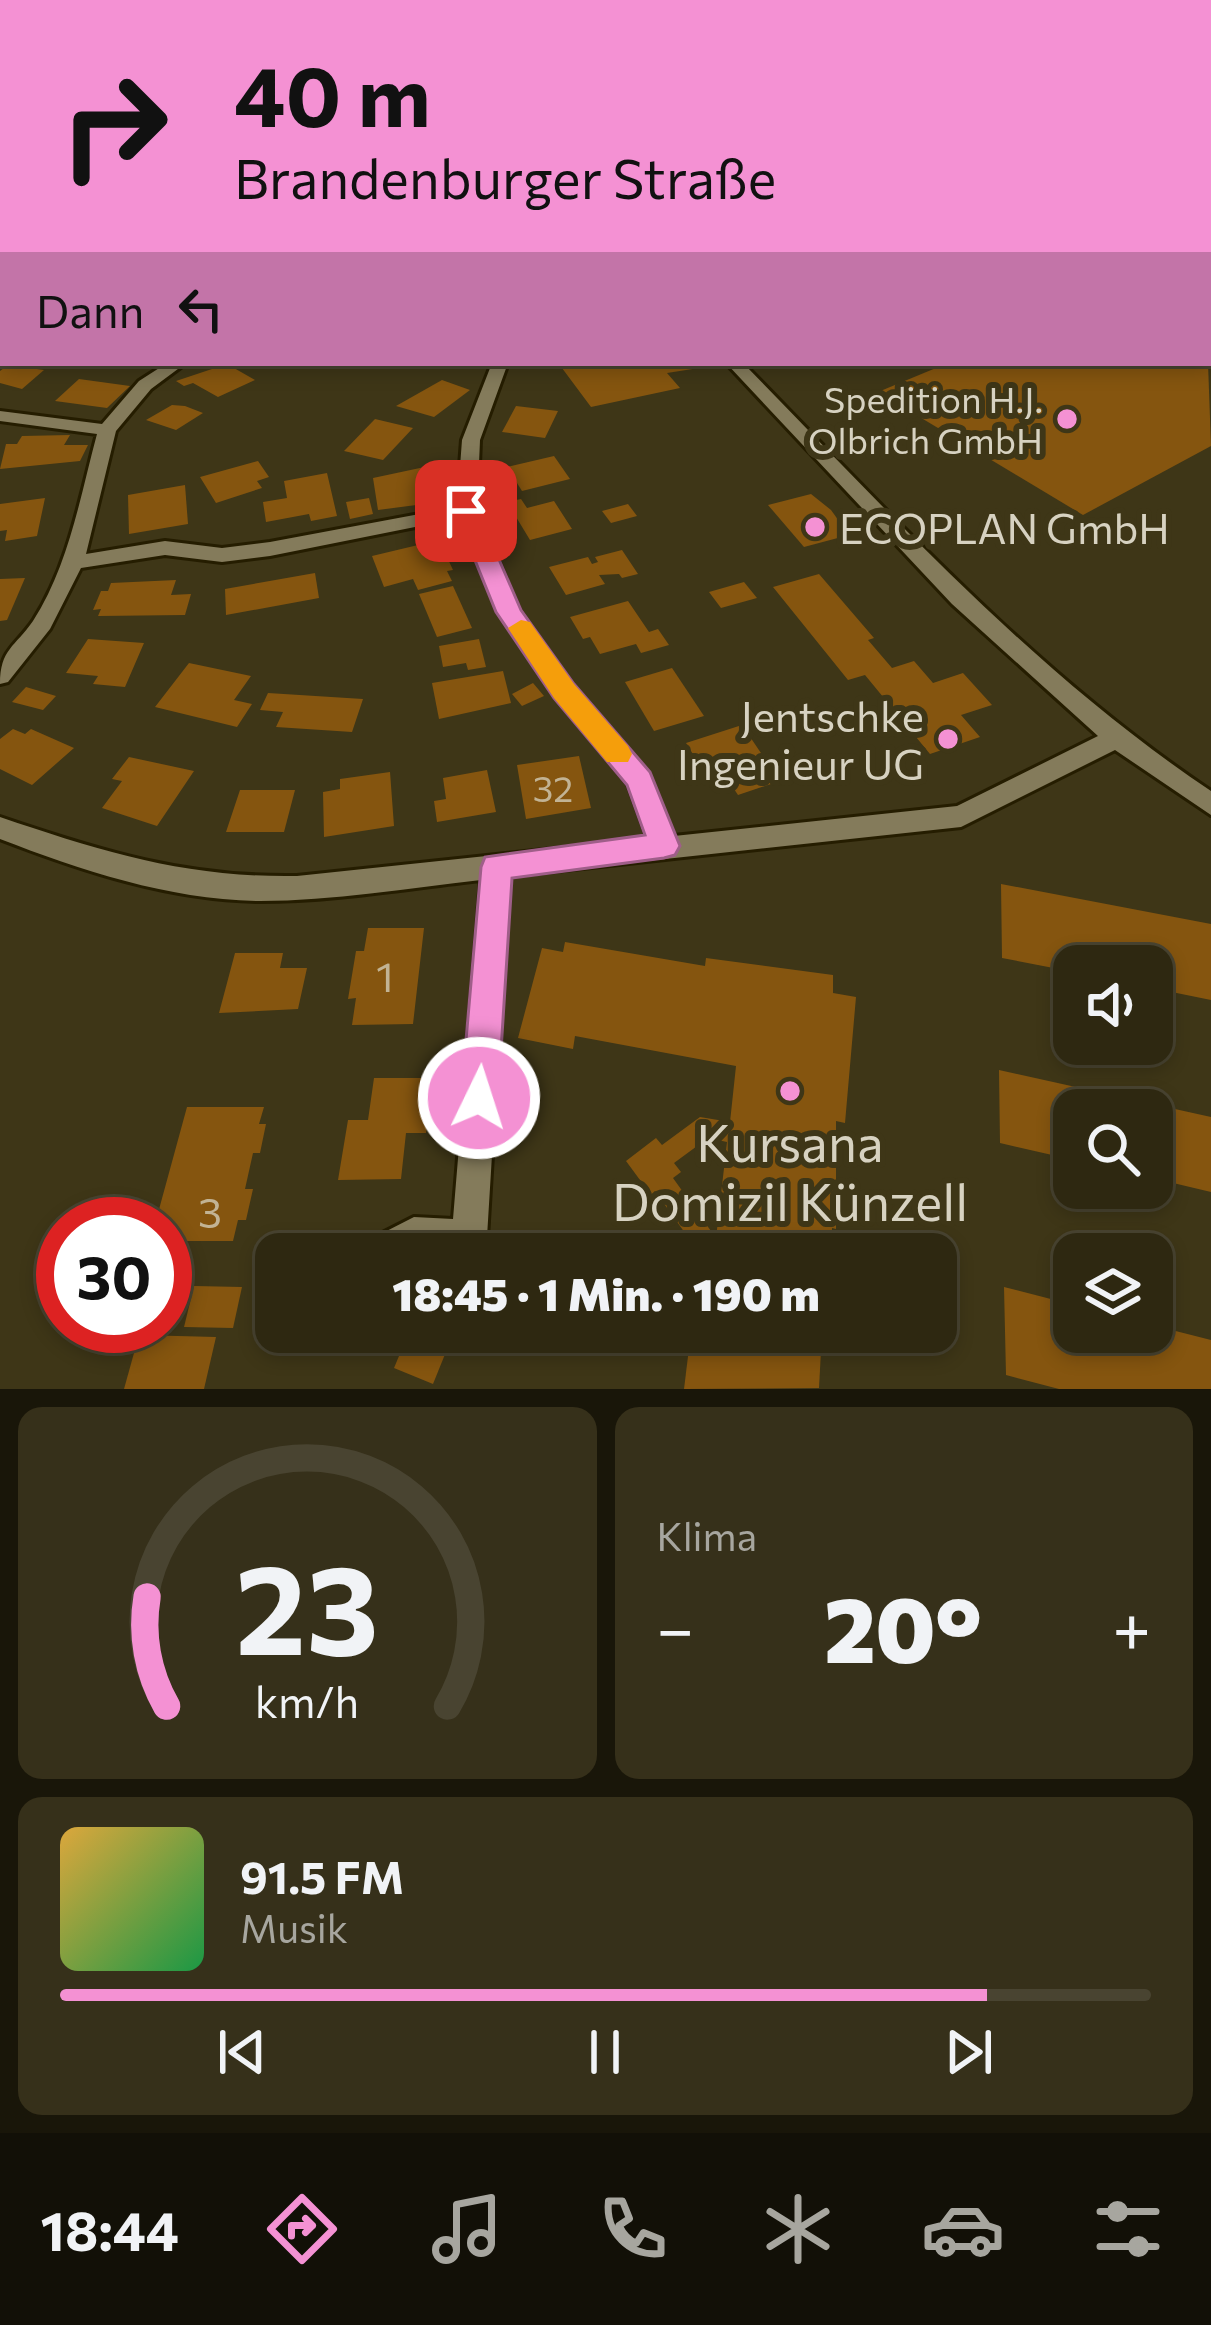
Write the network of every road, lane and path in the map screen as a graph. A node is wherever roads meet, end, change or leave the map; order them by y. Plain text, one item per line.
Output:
1 (174, 366) edge
2 (499, 366) edge
3 (737, 366) edge
4 (0, 416) edge
5 (107, 430) junction
6 (466, 511) junction
7 (73, 563) junction
8 (0, 676) edge
9 (1114, 739) junction
10 (1211, 805) edge
11 (0, 828) edge
12 (664, 846) junction
13 (496, 867) junction
14 (469, 1233) edge

1 - 5 street
2 - 6 street
3 - 9 street
4 - 5 street
5 - 7 street
6 - 7 street
6 - 12 street
7 - 8 street
9 - 10 street
9 - 12 street
11 - 13 street
12 - 13 street
13 - 14 street

